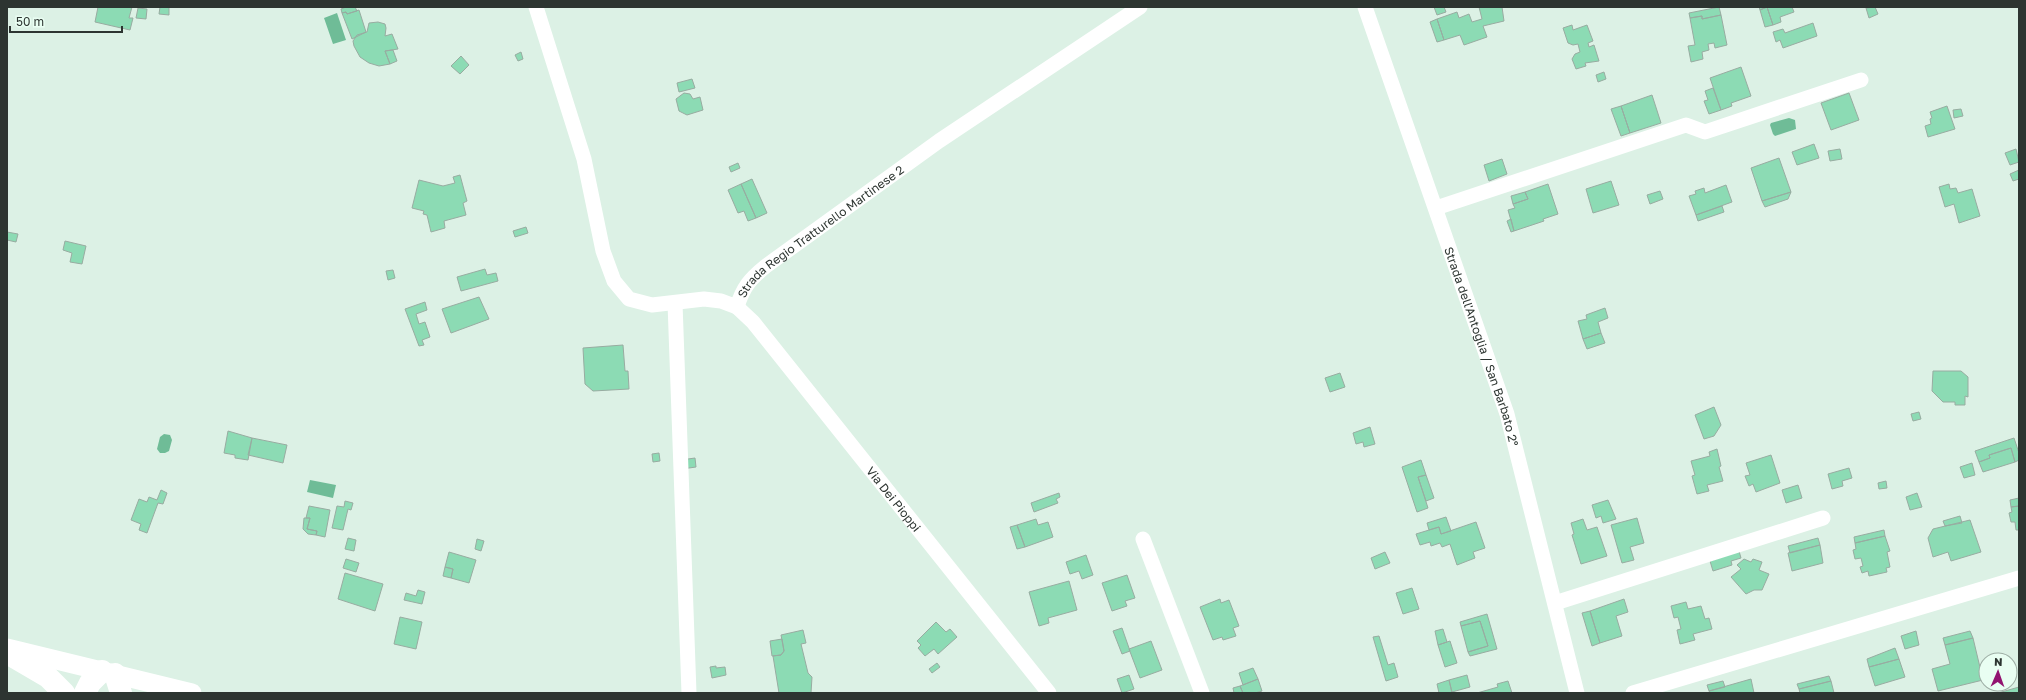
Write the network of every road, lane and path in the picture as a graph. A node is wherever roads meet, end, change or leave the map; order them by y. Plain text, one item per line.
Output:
1 (536, 7) edge
2 (1140, 7) edge
3 (1365, 7) edge
4 (1861, 80) dead end
5 (1436, 208) junction
6 (675, 303) junction
7 (737, 307) junction
8 (1823, 518) dead end
9 (1143, 539) dead end
10 (2019, 578) edge
11 (1555, 603) junction
12 (7, 648) edge
13 (7, 653) edge
14 (113, 679) edge
15 (64, 693) edge
16 (85, 693) edge
17 (192, 693) edge
18 (689, 693) edge
19 (1049, 693) edge
20 (1202, 693) edge
21 (1577, 693) edge
22 (1633, 693) edge

1 - 6 street, Strada Regio Tratturello Martinese 2
2 - 7 street, Strada Regio Tratturello Martinese 2
3 - 5 street, Strada dell'Antoglia / San Barbato 2°
4 - 5 street
5 - 11 street, Strada dell'Antoglia / San Barbato 2°
6 - 7 street, Strada Regio Tratturello Martinese 2
6 - 18 street
7 - 19 street, Via Dei Pioppi
8 - 11 street
9 - 20 street
10 - 22 street
11 - 21 street, Strada dell'Antoglia / San Barbato 2°
12 - 14 street
13 - 15 highway
14 - 16 highway
14 - 17 street

